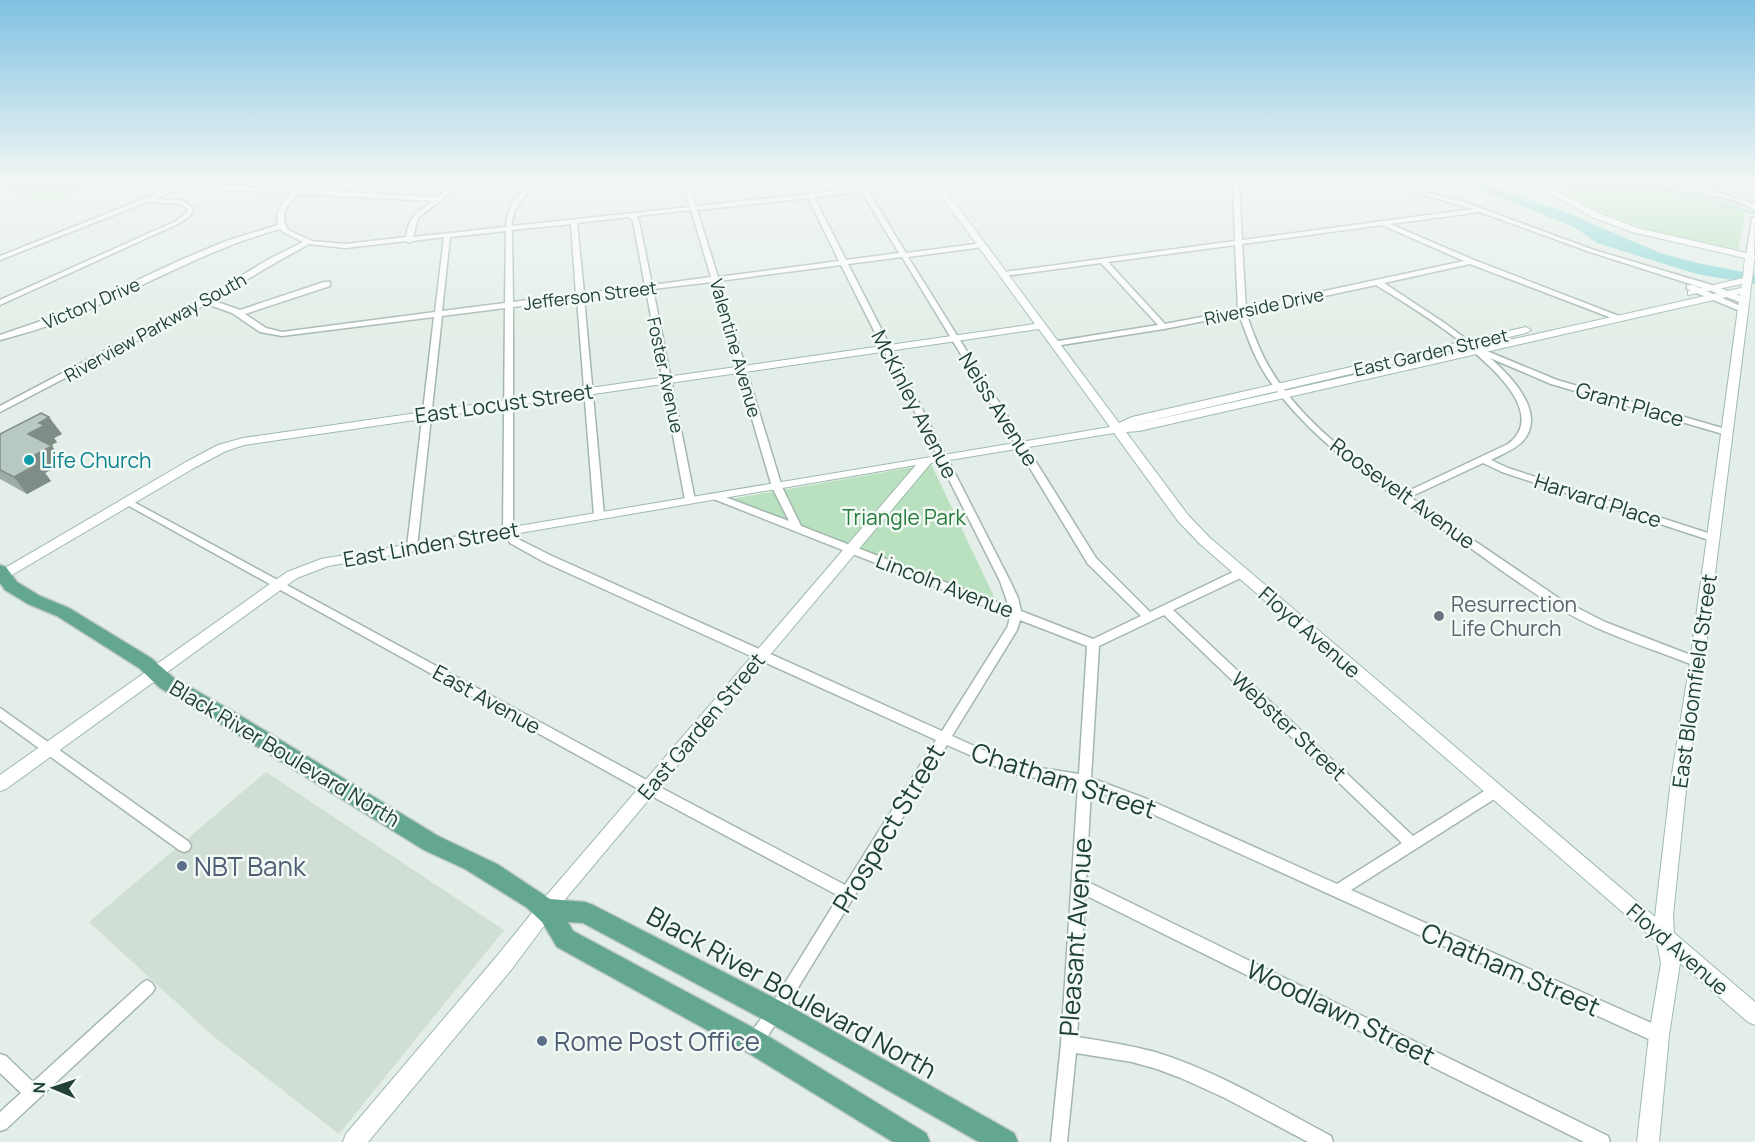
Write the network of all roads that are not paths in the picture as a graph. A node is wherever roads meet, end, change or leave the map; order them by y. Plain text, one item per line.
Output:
1 (55, 236) edge
2 (147, 236) edge
3 (242, 236) edge
4 (294, 236) edge
5 (409, 236) edge
6 (453, 236) edge
7 (510, 236) edge
8 (575, 236) edge
9 (639, 236) edge
10 (702, 236) edge
11 (830, 236) edge
12 (894, 236) edge
13 (975, 236) edge
14 (1239, 236) edge
15 (1290, 236) edge
16 (1412, 236) edge
17 (1552, 236) edge
18 (1662, 236) edge
19 (1754, 236) edge
20 (447, 237) junction
21 (408, 241) junction
22 (308, 242) junction
23 (1239, 243) junction
24 (982, 245) junction
25 (906, 255) junction
26 (0, 258) edge
27 (1753, 258) edge
28 (1103, 261) junction
29 (1472, 262) junction
30 (843, 263) junction
31 (1004, 274) junction
32 (1666, 275) junction
33 (715, 279) junction
34 (1377, 282) junction
35 (327, 284) dead end
36 (1747, 285) junction
37 (648, 288) junction
38 (1699, 291) junction
39 (1712, 293) junction
40 (1730, 294) junction
41 (580, 297) junction
42 (206, 301) junction
43 (0, 303) edge
44 (1744, 305) junction
45 (509, 306) junction
46 (1242, 310) junction
47 (1605, 312) junction
48 (240, 313) junction
49 (437, 315) junction
50 (1620, 318) junction
51 (1041, 326) junction
52 (1164, 327) junction
53 (2, 336) edge
54 (954, 338) junction
55 (1468, 343) junction
56 (1055, 344) junction
57 (885, 348) junction
58 (1479, 351) junction
59 (741, 369) junction
60 (1534, 375) junction
61 (666, 380) junction
62 (1511, 382) junction
63 (589, 391) junction
64 (1281, 391) junction
65 (508, 402) junction
66 (0, 409) edge
67 (426, 415) junction
68 (1117, 429) junction
69 (1726, 432) junction
70 (1020, 444) junction
71 (942, 457) junction
72 (927, 460) junction
73 (1484, 460) junction
74 (777, 487) junction
75 (714, 496) junction
76 (1403, 497) junction
77 (690, 500) junction
78 (127, 502) junction
79 (599, 515) junction
80 (797, 528) junction
81 (508, 531) junction
82 (1713, 538) junction
83 (412, 547) junction
84 (851, 549) junction
85 (1241, 573) junction
86 (1, 574) edge
87 (279, 584) junction
88 (1165, 609) junction
89 (1017, 613) junction
90 (1149, 616) junction
91 (1093, 644) junction
92 (762, 654) junction
93 (1697, 662) junction
94 (157, 672) junction
95 (0, 713) edge
96 (943, 738) junction
97 (49, 748) junction
98 (1085, 782) junction
99 (0, 783) edge
100 (649, 788) junction
101 (1494, 792) junction
102 (1413, 844) junction
103 (184, 846) dead end
104 (1078, 884) junction
105 (1337, 891) junction
106 (848, 894) junction
107 (546, 909) junction
108 (1665, 937) junction
109 (147, 988) dead end
110 (775, 1012) junction
111 (1755, 1014) edge
112 (1659, 1035) junction
113 (754, 1042) junction
114 (1069, 1044) junction
115 (0, 1062) edge
116 (33, 1093) junction
117 (0, 1124) edge
118 (354, 1142) edge
119 (917, 1142) edge
120 (1005, 1142) edge
121 (1059, 1142) edge
122 (1325, 1142) edge
123 (1602, 1142) edge
124 (1648, 1142) edge

1 - 26 street
2 - 43 street
3 - 53 street, Victory Drive
4 - 22 street
5 - 21 street
6 - 20 street
7 - 45 street
8 - 41 street
9 - 37 street, Foster Avenue
10 - 33 street, Valentine Avenue
11 - 30 street, McKinley Avenue
12 - 25 street, Neiss Avenue
13 - 24 street, Floyd Avenue
14 - 23 street, Roosevelt Avenue
15 - 23 street
16 - 29 street
17 - 32 street
18 - 27 street
19 - 27 street, East Bloomfield Street
20 - 21 street
20 - 49 street
21 - 22 street
22 - 42 street, Riverview Parkway South
23 - 28 street
23 - 46 street, Roosevelt Avenue
24 - 25 street, Jefferson Street
24 - 31 street, Floyd Avenue
25 - 30 street, Jefferson Street
25 - 54 street, Neiss Avenue
27 - 36 street, East Bloomfield Street
28 - 31 street
28 - 52 street
29 - 34 street, Riverside Drive
29 - 47 street
30 - 33 street, Jefferson Street
30 - 57 street, McKinley Avenue
31 - 51 street, Floyd Avenue
32 - 38 street
32 - 39 street
33 - 37 street, Jefferson Street
33 - 59 street, Valentine Avenue
34 - 46 street, Riverside Drive
34 - 55 street
35 - 48 street
36 - 39 street, East Garden Street
36 - 40 street, East Garden Street
36 - 44 street, East Bloomfield Street
37 - 41 street, Jefferson Street
37 - 61 street, Foster Avenue
38 - 39 street, East Garden Street
38 - 47 street, East Garden Street
39 - 40 street, East Garden Street
39 - 44 street
39 - 50 street, East Garden Street
40 - 44 street
41 - 45 street, Jefferson Street
41 - 63 street
42 - 48 street, Jefferson Street
42 - 66 street, Riverview Parkway South
44 - 69 street, East Bloomfield Street
45 - 49 street, Jefferson Street
45 - 65 street
46 - 52 street, Riverside Drive
46 - 64 street, Roosevelt Avenue
47 - 50 street
47 - 55 street, East Garden Street
48 - 49 street, Jefferson Street
49 - 67 street
50 - 58 street, East Garden Street
51 - 54 street, East Locust Street
51 - 56 street, Floyd Avenue
52 - 56 street, Riverside Drive
54 - 57 street, East Locust Street
54 - 70 street, Neiss Avenue
55 - 58 street
55 - 64 street, East Garden Street
56 - 68 street, Floyd Avenue
57 - 59 street, East Locust Street
57 - 71 street, McKinley Avenue
58 - 60 street, Grant Place
58 - 62 street
58 - 64 street, East Garden Street
59 - 61 street, East Locust Street
59 - 74 street, Valentine Avenue
60 - 62 street
60 - 69 street, Grant Place
61 - 63 street, East Locust Street
61 - 77 street, Foster Avenue
62 - 73 street
63 - 65 street, East Locust Street
63 - 79 street
64 - 68 street, East Garden Street
64 - 76 street, Roosevelt Avenue
65 - 67 street, East Locust Street
65 - 81 street
67 - 78 street, East Locust Street
67 - 83 street
68 - 70 street, East Garden Street
68 - 85 street, Floyd Avenue
69 - 82 street, East Bloomfield Street
70 - 71 street, East Garden Street
70 - 90 street, Neiss Avenue
71 - 72 street, East Garden Street
71 - 89 street, McKinley Avenue
72 - 74 street, East Linden Street
72 - 84 street, East Garden Street
73 - 76 street
73 - 82 street, Harvard Place
74 - 75 street, East Linden Street
74 - 80 street
75 - 77 street, East Linden Street
75 - 80 street, Lincoln Avenue
76 - 93 street, Roosevelt Avenue
77 - 79 street, East Linden Street
78 - 86 street, East Locust Street
78 - 87 street, East Avenue
79 - 81 street, East Linden Street
80 - 84 street, Lincoln Avenue
81 - 83 street, East Linden Street
81 - 92 street, Chatham Street
82 - 93 street, East Bloomfield Street
83 - 87 street, East Linden Street
84 - 89 street, Lincoln Avenue
84 - 92 street, East Garden Street
85 - 88 street
85 - 101 street, Floyd Avenue
86 - 94 main road, Black River Boulevard North
87 - 94 street, East Linden Street
87 - 100 street, East Avenue
88 - 90 street
88 - 102 street, Webster Street
89 - 91 street, Lincoln Avenue
89 - 96 street, Prospect Street
90 - 91 street
91 - 98 street, Pleasant Avenue
92 - 96 street, Chatham Street
92 - 100 street, East Garden Street
93 - 108 street, East Bloomfield Street
94 - 97 street, East Linden Street
94 - 107 main road, Black River Boulevard North
95 - 97 street
96 - 98 street, Chatham Street
96 - 106 street, Prospect Street
97 - 99 street, East Linden Street
97 - 103 street
98 - 104 street, Pleasant Avenue
98 - 105 street, Chatham Street
100 - 106 street, East Avenue
100 - 107 street, East Garden Street
101 - 102 street
101 - 108 street, Floyd Avenue
102 - 105 street
104 - 114 street, Pleasant Avenue
104 - 123 street, Woodlawn Street
105 - 112 street, Chatham Street
106 - 110 street, Prospect Street
107 - 110 main road, Black River Boulevard North
107 - 113 main road, Black River Boulevard North
107 - 118 street, East Garden Street
108 - 111 street, Floyd Avenue
108 - 112 street, East Bloomfield Street
109 - 116 street
110 - 113 street, Prospect Street
110 - 120 main road, Black River Boulevard North
112 - 124 street, East Bloomfield Street
113 - 119 main road, Black River Boulevard North
114 - 121 street, Pleasant Avenue
114 - 122 street
115 - 116 street
116 - 117 street

